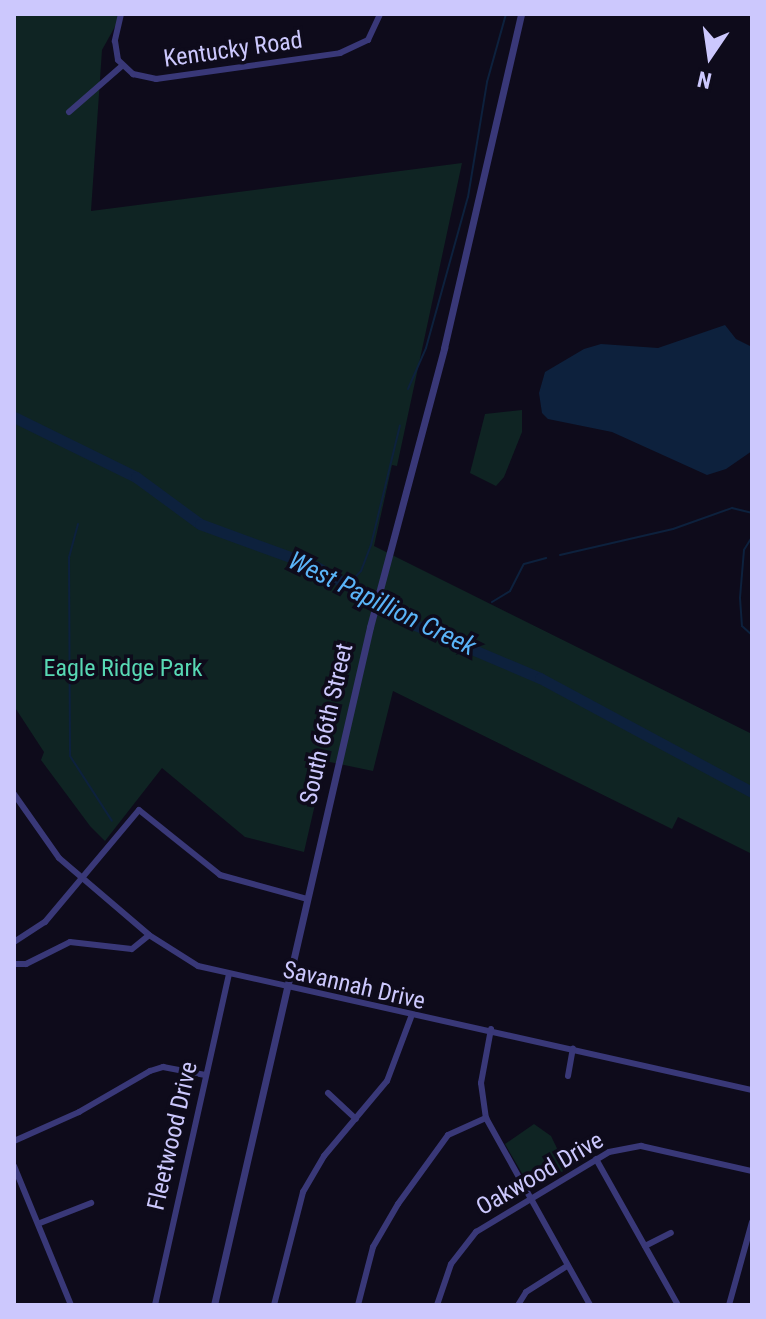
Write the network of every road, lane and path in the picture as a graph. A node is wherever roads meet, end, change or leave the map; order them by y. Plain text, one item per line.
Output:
1 (121, 14) edge
2 (380, 14) edge
3 (521, 14) edge
4 (122, 66) junction
5 (69, 112) dead end
6 (14, 794) edge
7 (83, 878) junction
8 (307, 899) junction
9 (149, 935) junction
10 (14, 942) edge
11 (17, 965) edge
12 (229, 975) junction
13 (288, 989) junction
14 (411, 1017) junction
15 (491, 1029) junction
16 (573, 1048) junction
17 (205, 1075) junction
18 (568, 1076) dead end
19 (752, 1090) edge
20 (328, 1093) dead end
21 (486, 1118) junction
22 (356, 1119) junction
23 (14, 1141) edge
24 (596, 1159) junction
25 (14, 1166) edge
26 (752, 1171) edge
27 (529, 1198) junction
28 (91, 1203) dead end
29 (40, 1223) junction
30 (752, 1225) edge
31 (671, 1233) dead end
32 (645, 1246) junction
33 (567, 1266) junction
34 (71, 1305) edge
35 (155, 1305) edge
36 (214, 1305) edge
37 (274, 1305) edge
38 (358, 1305) edge
39 (437, 1305) edge
40 (518, 1305) edge
41 (590, 1305) edge
42 (678, 1305) edge
43 (729, 1305) edge

1 - 4 street
2 - 4 street, Kentucky Road
3 - 8 street, South 66th Street
4 - 5 street
6 - 7 street, Savannah Drive
7 - 8 street
7 - 9 street, Savannah Drive
7 - 10 street
8 - 13 street, South 66th Street
9 - 11 street
9 - 12 street, Savannah Drive
12 - 13 street, Savannah Drive
12 - 17 street, Fleetwood Drive
13 - 14 street, Savannah Drive
13 - 36 street, South 66th Street
14 - 15 street, Savannah Drive
14 - 22 street
15 - 16 street, Savannah Drive
15 - 21 street
16 - 18 street
16 - 19 street, Savannah Drive
17 - 23 street
17 - 35 street, Fleetwood Drive
20 - 22 street
21 - 27 street
21 - 38 street
22 - 37 street
24 - 26 street, Oakwood Drive
24 - 27 street, Oakwood Drive
24 - 32 street
25 - 29 street
27 - 33 street
27 - 39 street, Oakwood Drive
28 - 29 street
29 - 34 street
30 - 43 street
31 - 32 street
32 - 42 street
33 - 40 street
33 - 41 street

